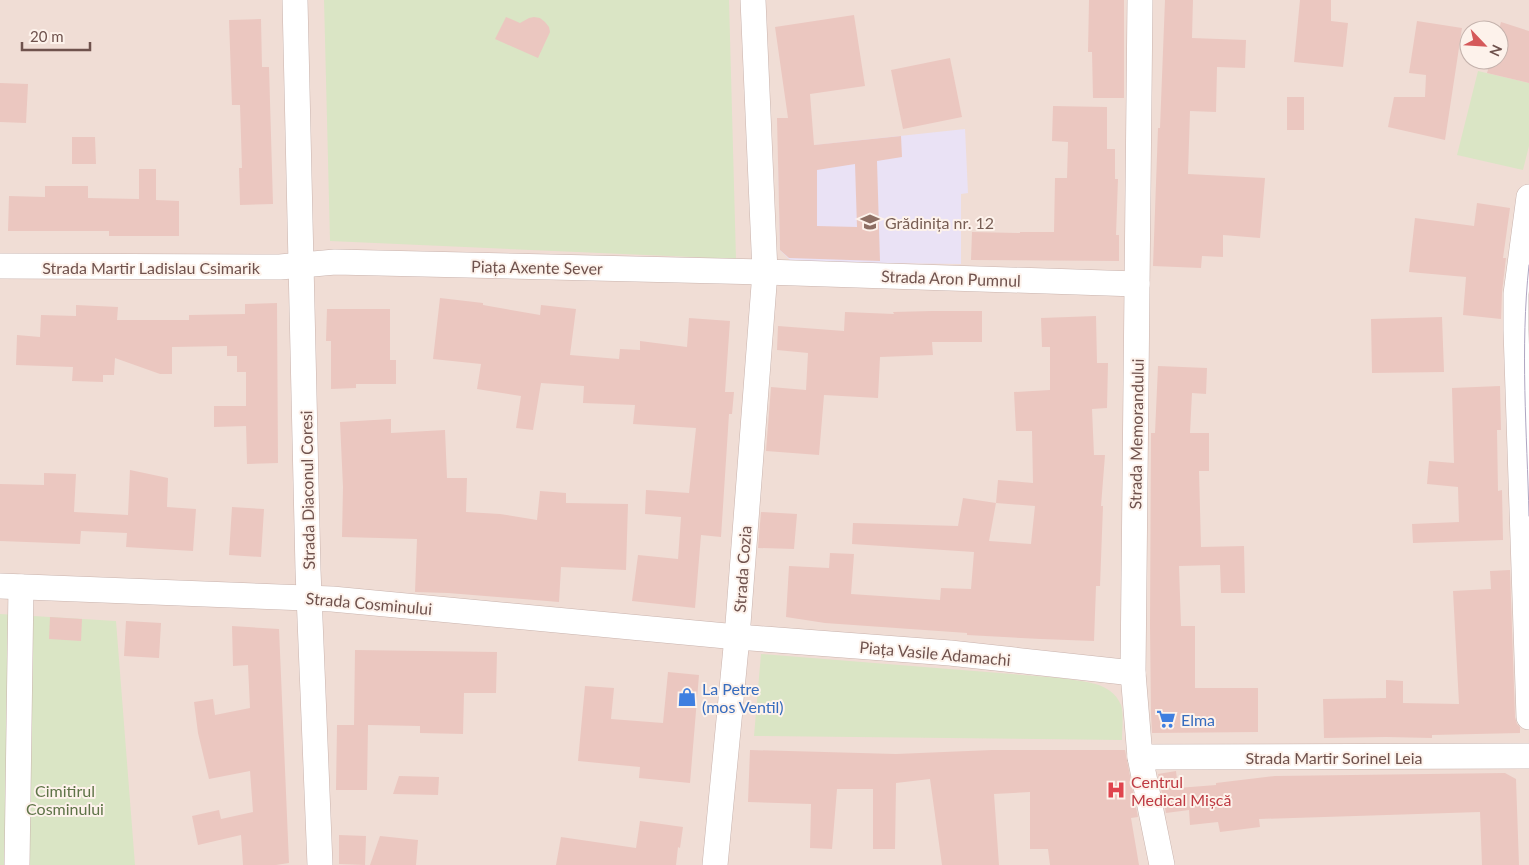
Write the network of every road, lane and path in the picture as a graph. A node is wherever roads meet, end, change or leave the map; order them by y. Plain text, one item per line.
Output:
1 (295, 0) edge
2 (753, 0) edge
3 (1140, 0) edge
4 (1529, 197) edge
5 (0, 266) edge
6 (302, 266) junction
7 (765, 272) junction
8 (1138, 284) junction
9 (10, 586) edge
10 (310, 598) junction
11 (737, 637) junction
12 (1133, 673) junction
13 (1529, 717) edge
14 (1529, 756) edge
15 (1140, 757) junction
16 (17, 865) edge
17 (320, 865) edge
18 (715, 865) edge
19 (1162, 865) edge

1 - 6 street
2 - 7 street
3 - 8 street, Strada Memorandului
4 - 13 street
5 - 6 street, Strada Martir Ladislau Csimarik
6 - 7 street, Piața Axente Sever
6 - 10 street, Strada Diaconul Coresi
7 - 8 street, Strada Aron Pumnul
7 - 11 street, Strada Cozia
8 - 12 street, Strada Memorandului
9 - 10 street, Strada Cosminului
9 - 16 street
10 - 11 street, Strada Cosminului
10 - 17 street, Strada Diaconul Coresi
11 - 12 street, Piața Vasile Adamachi
11 - 18 street, Strada Cozia
12 - 15 street, Strada Memorandului
14 - 15 street, Strada Martir Sorinel Leia
15 - 19 street, Strada Memorandului

